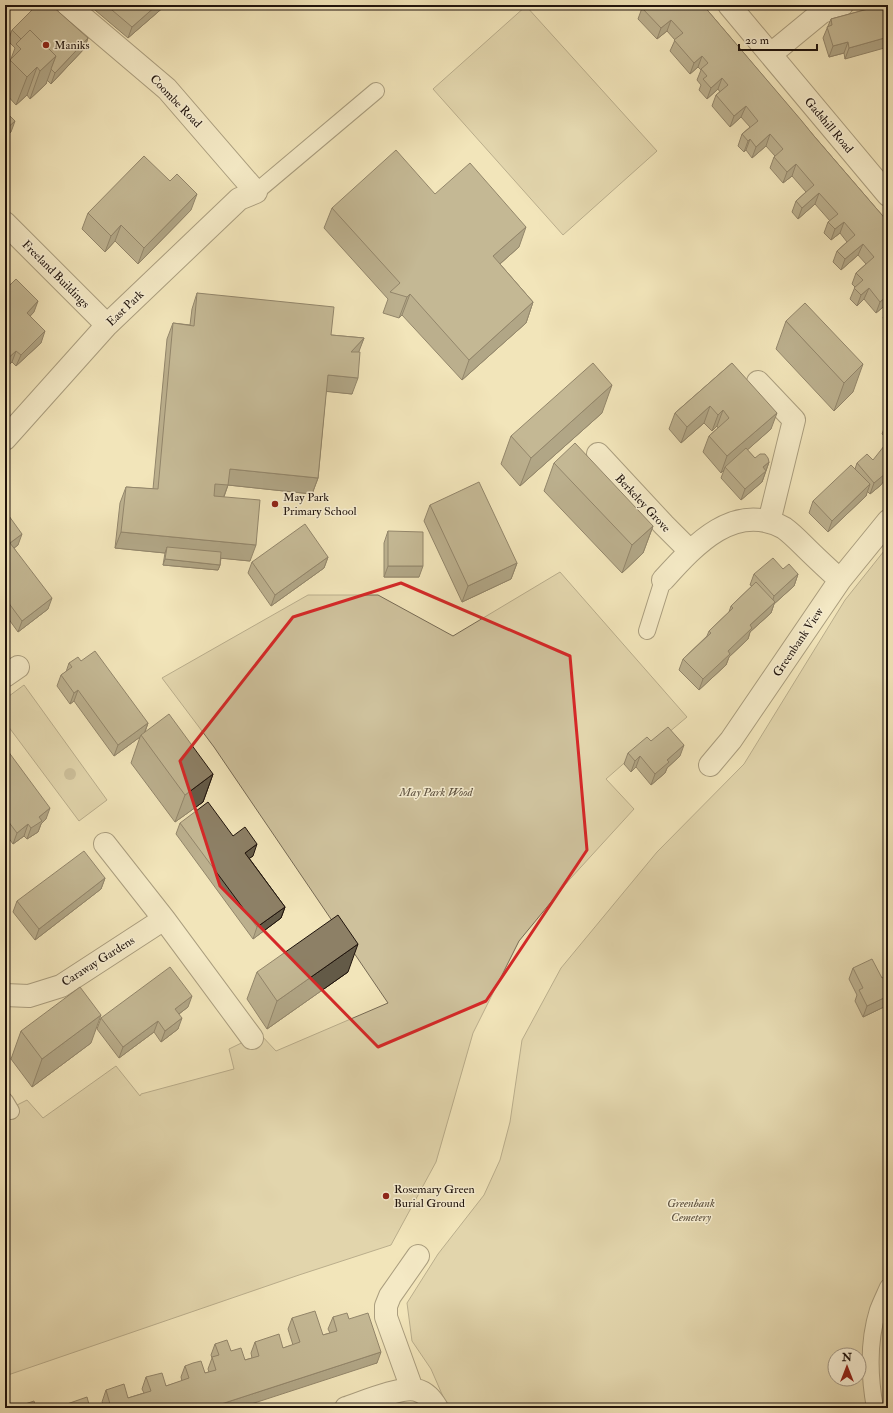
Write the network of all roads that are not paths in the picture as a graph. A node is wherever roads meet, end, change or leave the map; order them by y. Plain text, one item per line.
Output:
1 (68, 5) edge
2 (728, 5) edge
3 (842, 5) edge
4 (770, 54) junction
5 (376, 91) dead end
6 (256, 192) junction
7 (888, 195) edge
8 (5, 222) edge
9 (107, 325) junction
10 (758, 382) dead end
11 (5, 439) edge
12 (598, 454) dead end
13 (888, 521) edge
14 (769, 522) junction
15 (690, 551) junction
16 (663, 580) joint
17 (840, 580) junction
18 (647, 631) dead end
19 (710, 765) dead end
20 (105, 844) dead end
21 (164, 919) junction
22 (5, 995) edge
23 (252, 1038) dead end
24 (418, 1256) dead end
25 (888, 1287) edge
26 (412, 1389) junction
27 (346, 1408) edge
28 (438, 1408) edge
29 (875, 1408) edge

1 - 6 street, Coombe Road
2 - 4 street, Gadshill Road
3 - 4 street
4 - 7 street, Gadshill Road
5 - 6 lane
6 - 9 street, East Park
8 - 9 street, Freeland Buildings
9 - 11 street, East Park
10 - 14 street
12 - 15 street, Berkeley Grove
13 - 17 street, Greenbank View
14 - 15 street
14 - 17 street
15 - 16 street
16 - 18 lane
17 - 19 street, Greenbank View
20 - 21 street
21 - 22 street, Caraway Gardens
21 - 23 street
24 - 26 street
25 - 29 lane
26 - 27 street
26 - 28 street

